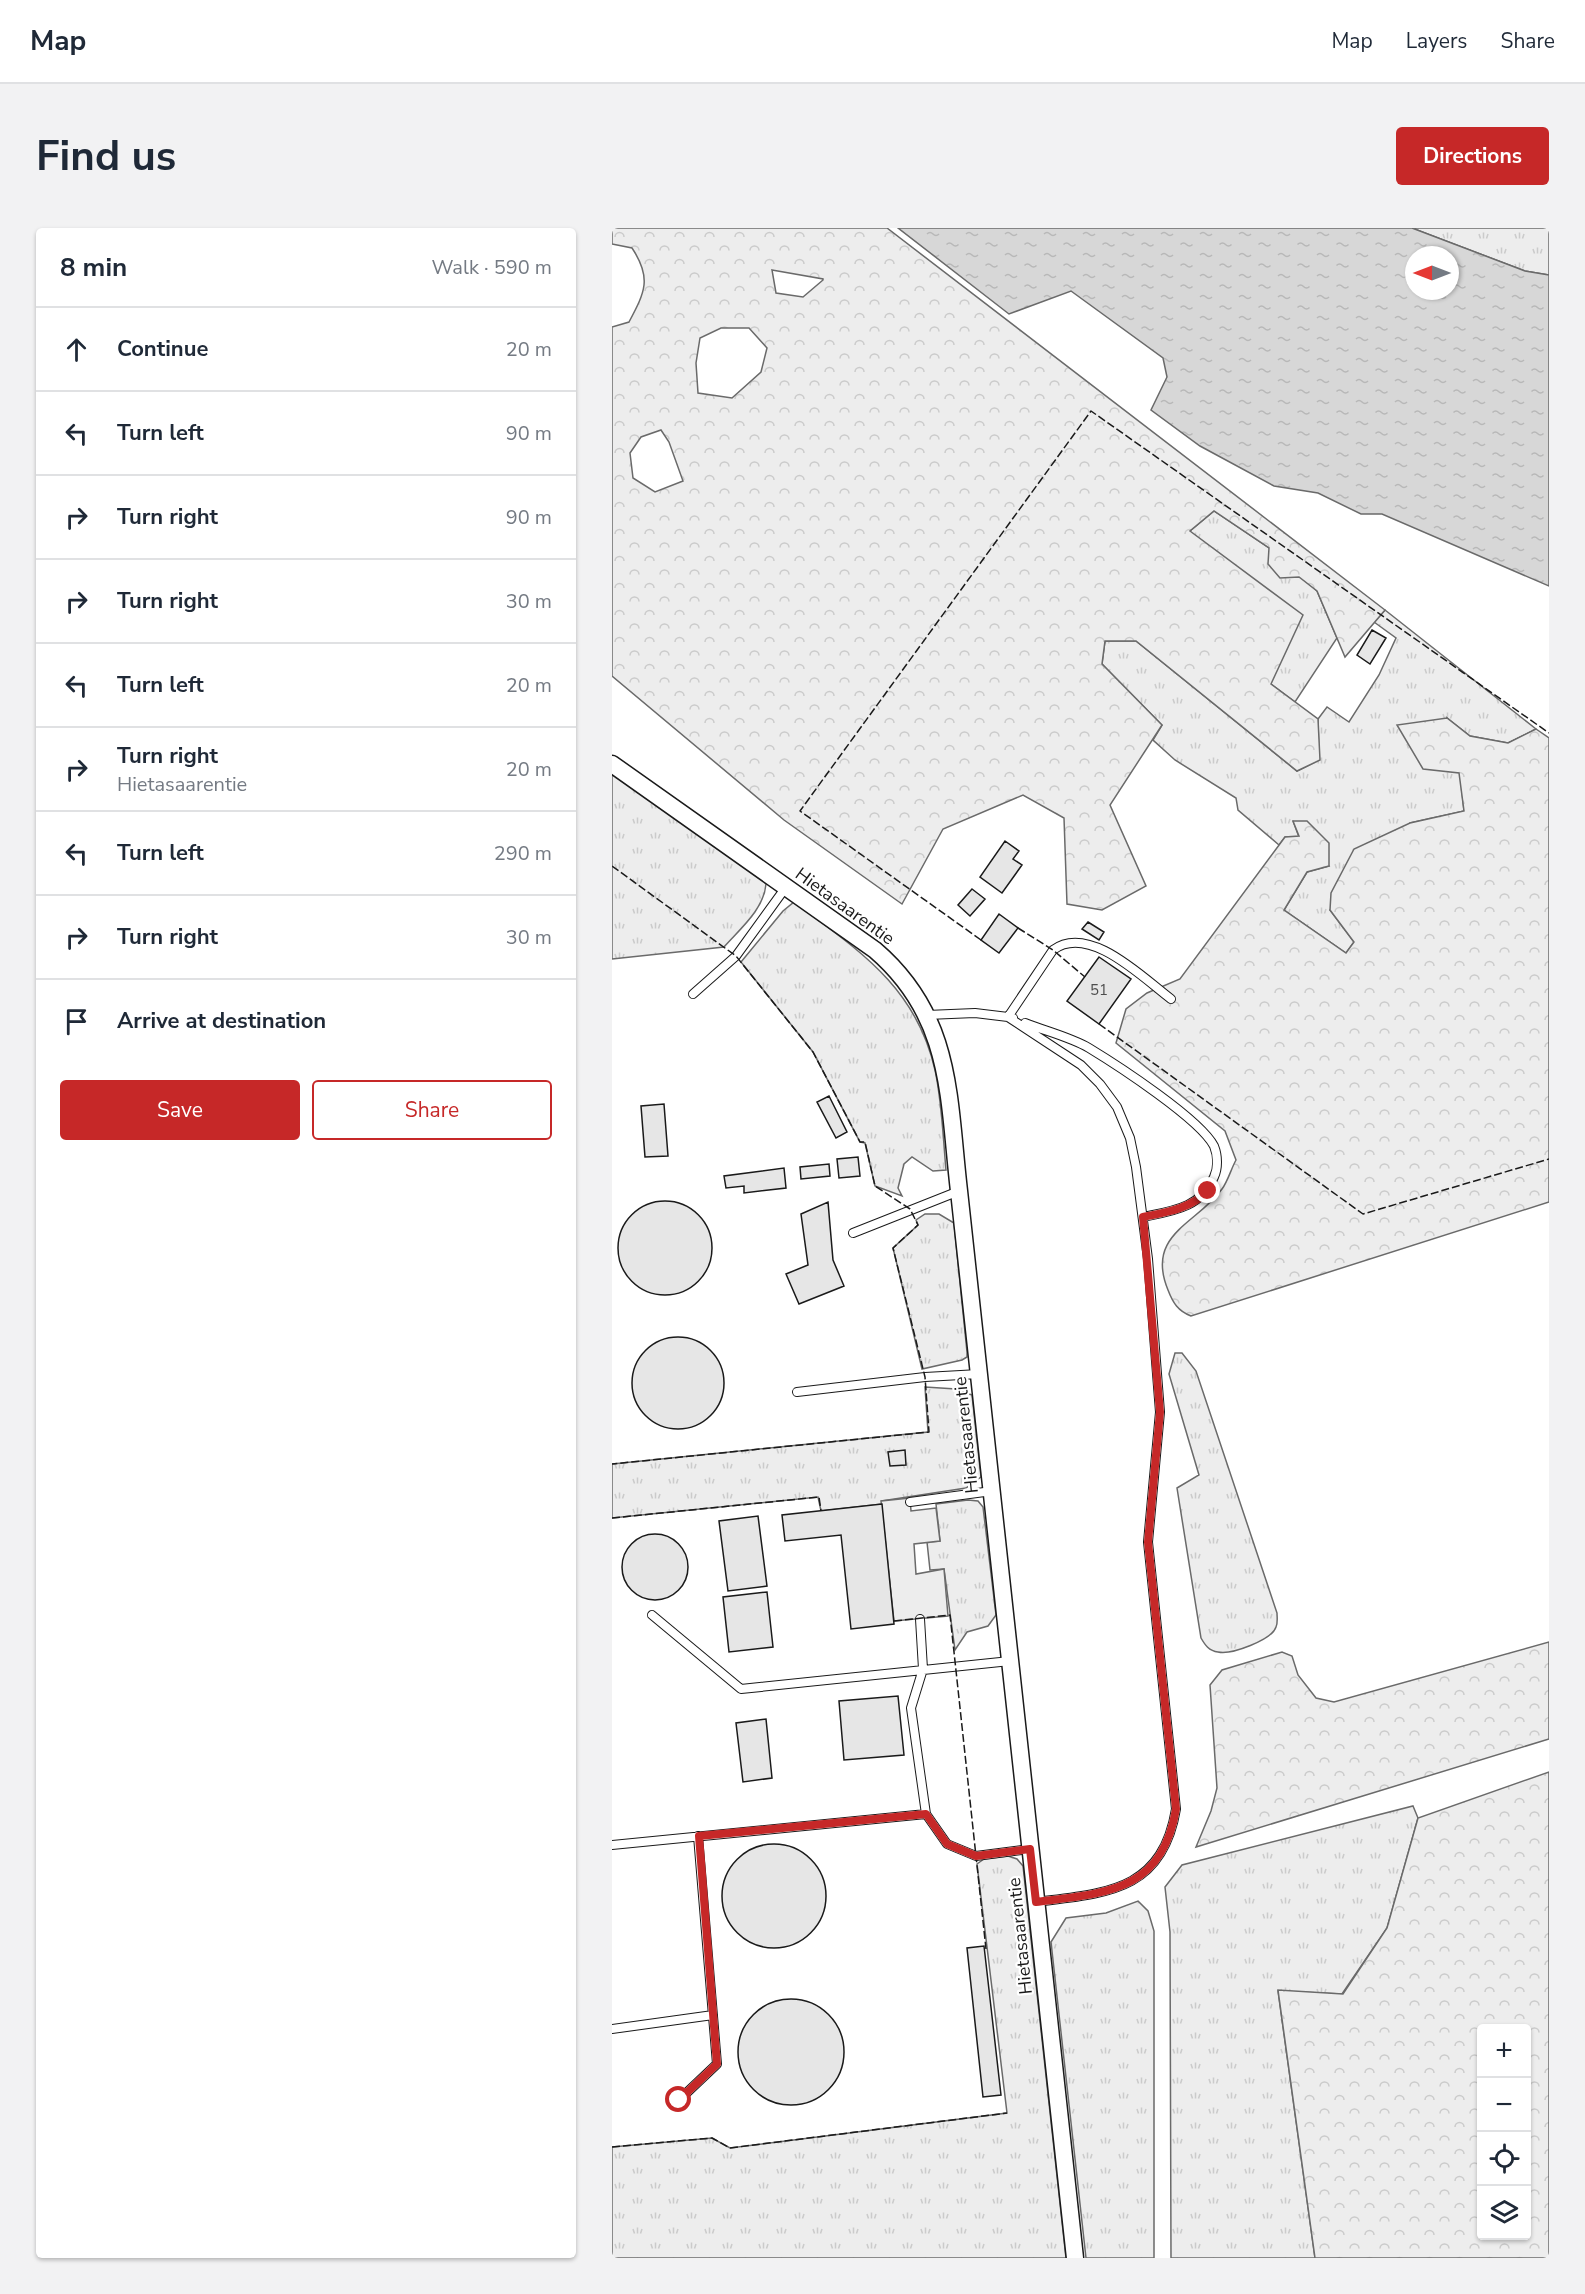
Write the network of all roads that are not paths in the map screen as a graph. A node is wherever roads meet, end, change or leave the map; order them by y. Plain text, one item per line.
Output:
1 (612, 764) edge
2 (786, 886) junction
3 (693, 994) dead end
4 (1171, 999) dead end
5 (927, 1015) junction
6 (1008, 1017) junction
7 (959, 1191) junction
8 (1143, 1217) junction
9 (853, 1233) dead end
10 (979, 1374) junction
11 (797, 1392) dead end
12 (992, 1491) junction
13 (910, 1502) dead end
14 (652, 1615) dead end
15 (920, 1618) dead end
16 (1010, 1661) junction
17 (923, 1669) junction
18 (926, 1814) junction
19 (699, 1836) junction
20 (612, 1845) edge
21 (1030, 1849) junction
22 (1036, 1902) junction
23 (713, 2015) junction
24 (612, 2029) edge
25 (679, 2100) dead end
26 (1075, 2258) edge

1 - 2 street, Hietasaarentie
2 - 3 lane
2 - 5 street, Hietasaarentie
4 - 6 lane
5 - 6 lane
5 - 7 street, Hietasaarentie
6 - 8 lane
6 - 8 lane
7 - 9 lane
7 - 10 street, Hietasaarentie
8 - 22 lane
10 - 11 lane
10 - 12 street, Hietasaarentie
12 - 13 lane
12 - 16 street, Hietasaarentie
14 - 17 lane
15 - 17 lane
16 - 17 lane
16 - 21 street, Hietasaarentie
17 - 18 lane
18 - 19 lane
18 - 21 lane
19 - 20 lane
19 - 23 lane
21 - 22 street, Hietasaarentie
22 - 26 street, Hietasaarentie
23 - 24 lane
23 - 25 lane

